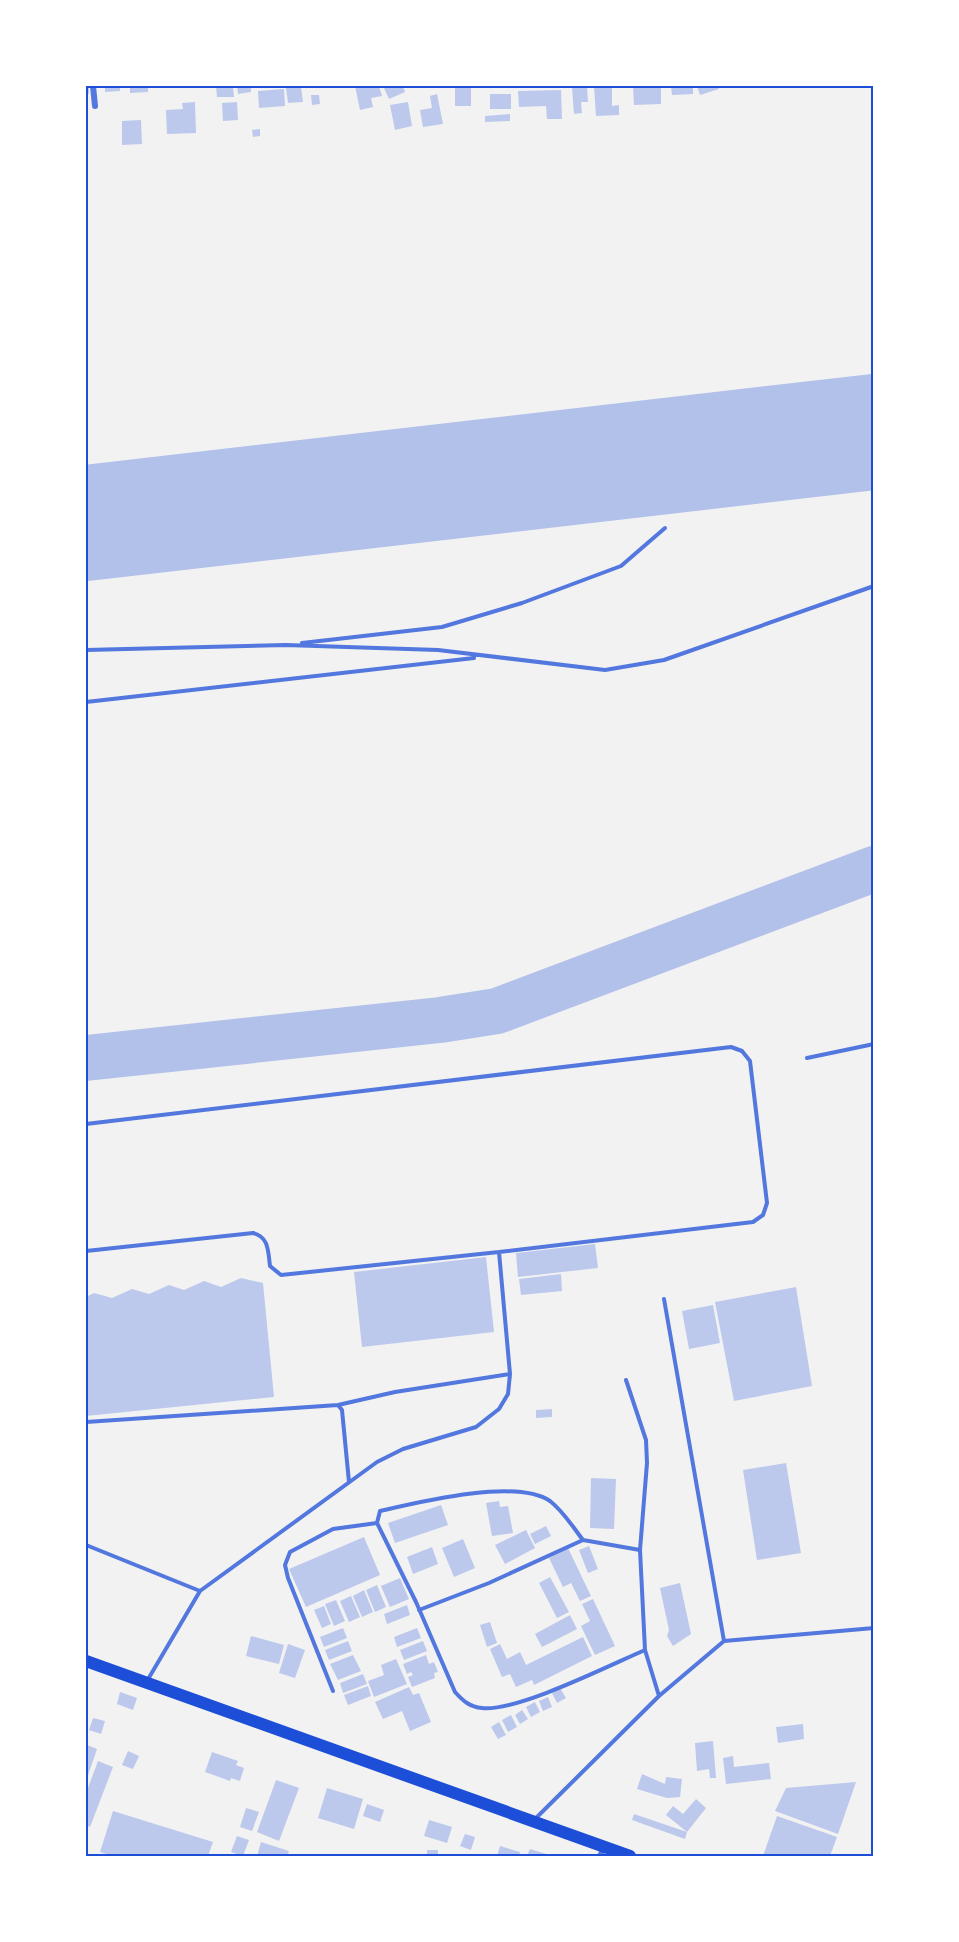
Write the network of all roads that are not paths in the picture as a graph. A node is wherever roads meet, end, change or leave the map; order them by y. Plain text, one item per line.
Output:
1 (93, 86) edge
2 (95, 106) dead end
3 (665, 528) dead end
4 (873, 586) edge
5 (286, 645) junction
6 (86, 651) edge
7 (481, 657) junction
8 (86, 702) edge
9 (873, 1044) edge
10 (807, 1058) dead end
11 (86, 1124) edge
12 (86, 1251) edge
13 (499, 1252) junction
14 (664, 1299) dead end
15 (510, 1374) junction
16 (626, 1380) dead end
17 (338, 1405) junction
18 (86, 1422) edge
19 (350, 1482) junction
20 (377, 1523) junction
21 (582, 1540) junction
22 (86, 1545) edge
23 (640, 1550) junction
24 (200, 1591) junction
25 (419, 1610) junction
26 (873, 1628) edge
27 (724, 1641) junction
28 (645, 1650) junction
29 (86, 1661) edge
30 (147, 1682) junction
31 (333, 1691) dead end
32 (659, 1696) junction
33 (531, 1823) junction
34 (602, 1852) edge
35 (630, 1857) edge

1 - 2 street
3 - 5 lane
4 - 7 lane
5 - 6 lane
5 - 7 lane
7 - 8 lane
9 - 10 lane
11 - 13 lane
12 - 13 lane
13 - 15 lane
14 - 27 lane
15 - 17 lane
15 - 19 lane
16 - 23 lane
17 - 18 lane
17 - 19 lane
19 - 24 lane
20 - 21 lane
20 - 25 lane
20 - 31 lane
21 - 23 lane
21 - 25 lane
22 - 24 lane
23 - 28 lane
24 - 30 lane
25 - 28 lane
26 - 27 lane
27 - 32 lane
28 - 32 lane
29 - 30 highway
30 - 33 highway
32 - 33 lane
33 - 34 highway
34 - 35 highway

